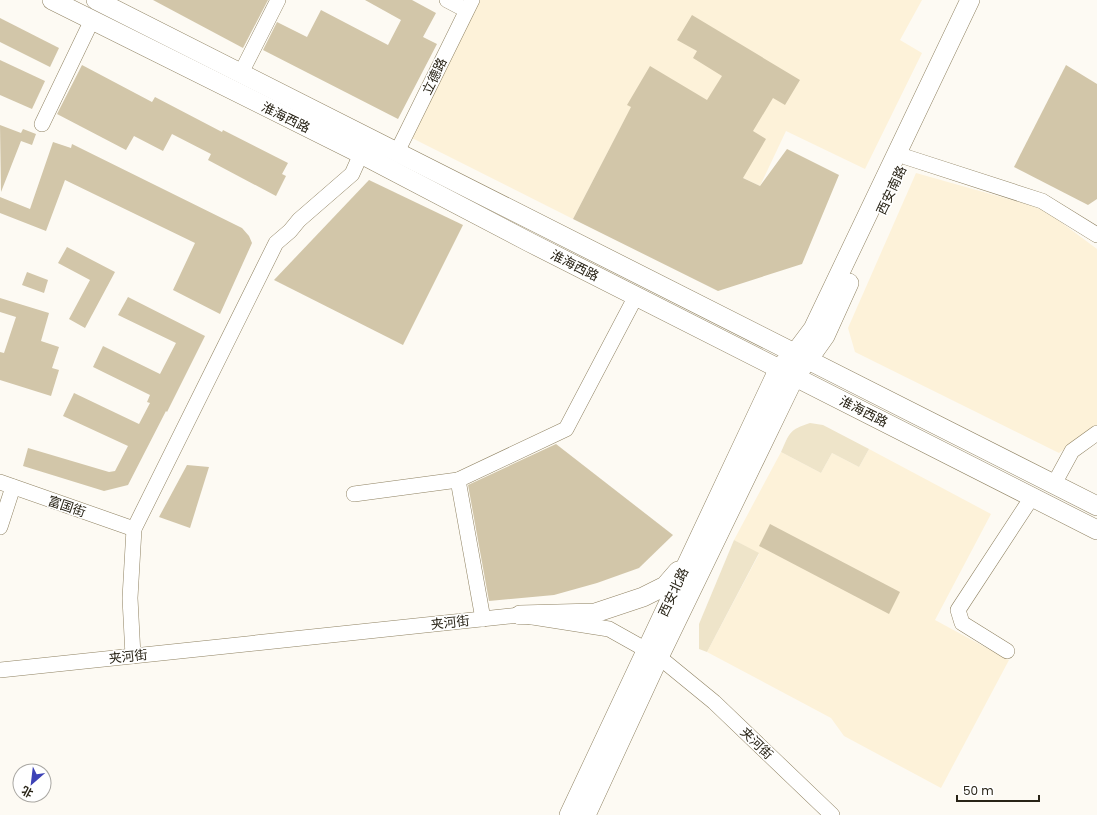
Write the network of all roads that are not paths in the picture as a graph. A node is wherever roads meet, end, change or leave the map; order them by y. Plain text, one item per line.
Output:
1 (52, 0) edge
2 (96, 0) edge
3 (278, 0) edge
4 (447, 0) edge
5 (970, 0) edge
6 (983, 0) edge
7 (469, 5) edge
8 (92, 20) junction
9 (241, 74) junction
10 (42, 124) dead end
11 (397, 152) junction
12 (361, 154) junction
13 (906, 157) junction
14 (1097, 235) edge
15 (636, 296) junction
16 (801, 356) junction
17 (787, 372) junction
18 (1097, 433) edge
19 (458, 480) junction
20 (1054, 484) junction
21 (6, 485) edge
22 (354, 494) dead end
23 (1032, 497) junction
24 (1097, 506) edge
25 (0, 526) edge
26 (134, 530) junction
27 (1097, 530) edge
28 (689, 558) junction
29 (520, 615) junction
30 (483, 619) junction
31 (1007, 651) dead end
32 (653, 653) junction
33 (133, 656) junction
34 (0, 670) edge
35 (569, 815) edge
36 (586, 815) edge
37 (832, 815) edge

1 - 8 main road, 淮海西路
2 - 9 main road, 淮海西路
3 - 9 street
4 - 7 street
5 - 16 main road, 西安南路
6 - 13 main road, 西安南路
7 - 11 street, 立德路
8 - 10 street
8 - 12 main road, 淮海西路
9 - 11 main road, 淮海西路
11 - 16 main road, 淮海西路
12 - 15 main road, 淮海西路
12 - 26 street
13 - 14 street
13 - 16 main road, 西安南路
15 - 17 main road, 淮海西路
15 - 19 street
16 - 17 main road, 西安南路
16 - 20 main road, 淮海西路
17 - 23 main road, 淮海西路
17 - 28 main road, 西安北路
17 - 32 main road, 西安北路
18 - 20 street
19 - 22 street
19 - 30 street
20 - 24 main road, 淮海西路
21 - 25 street
21 - 26 street, 富国街
23 - 27 main road, 淮海西路
23 - 31 street
26 - 33 street
28 - 29 main road
28 - 32 main road, 西安北路
29 - 30 street, 夹河街
29 - 32 street, 夹河街
30 - 33 street, 夹河街
32 - 35 main road, 西安北路
32 - 36 main road, 西安北路
32 - 37 street, 夹河街
33 - 34 street, 夹河街

